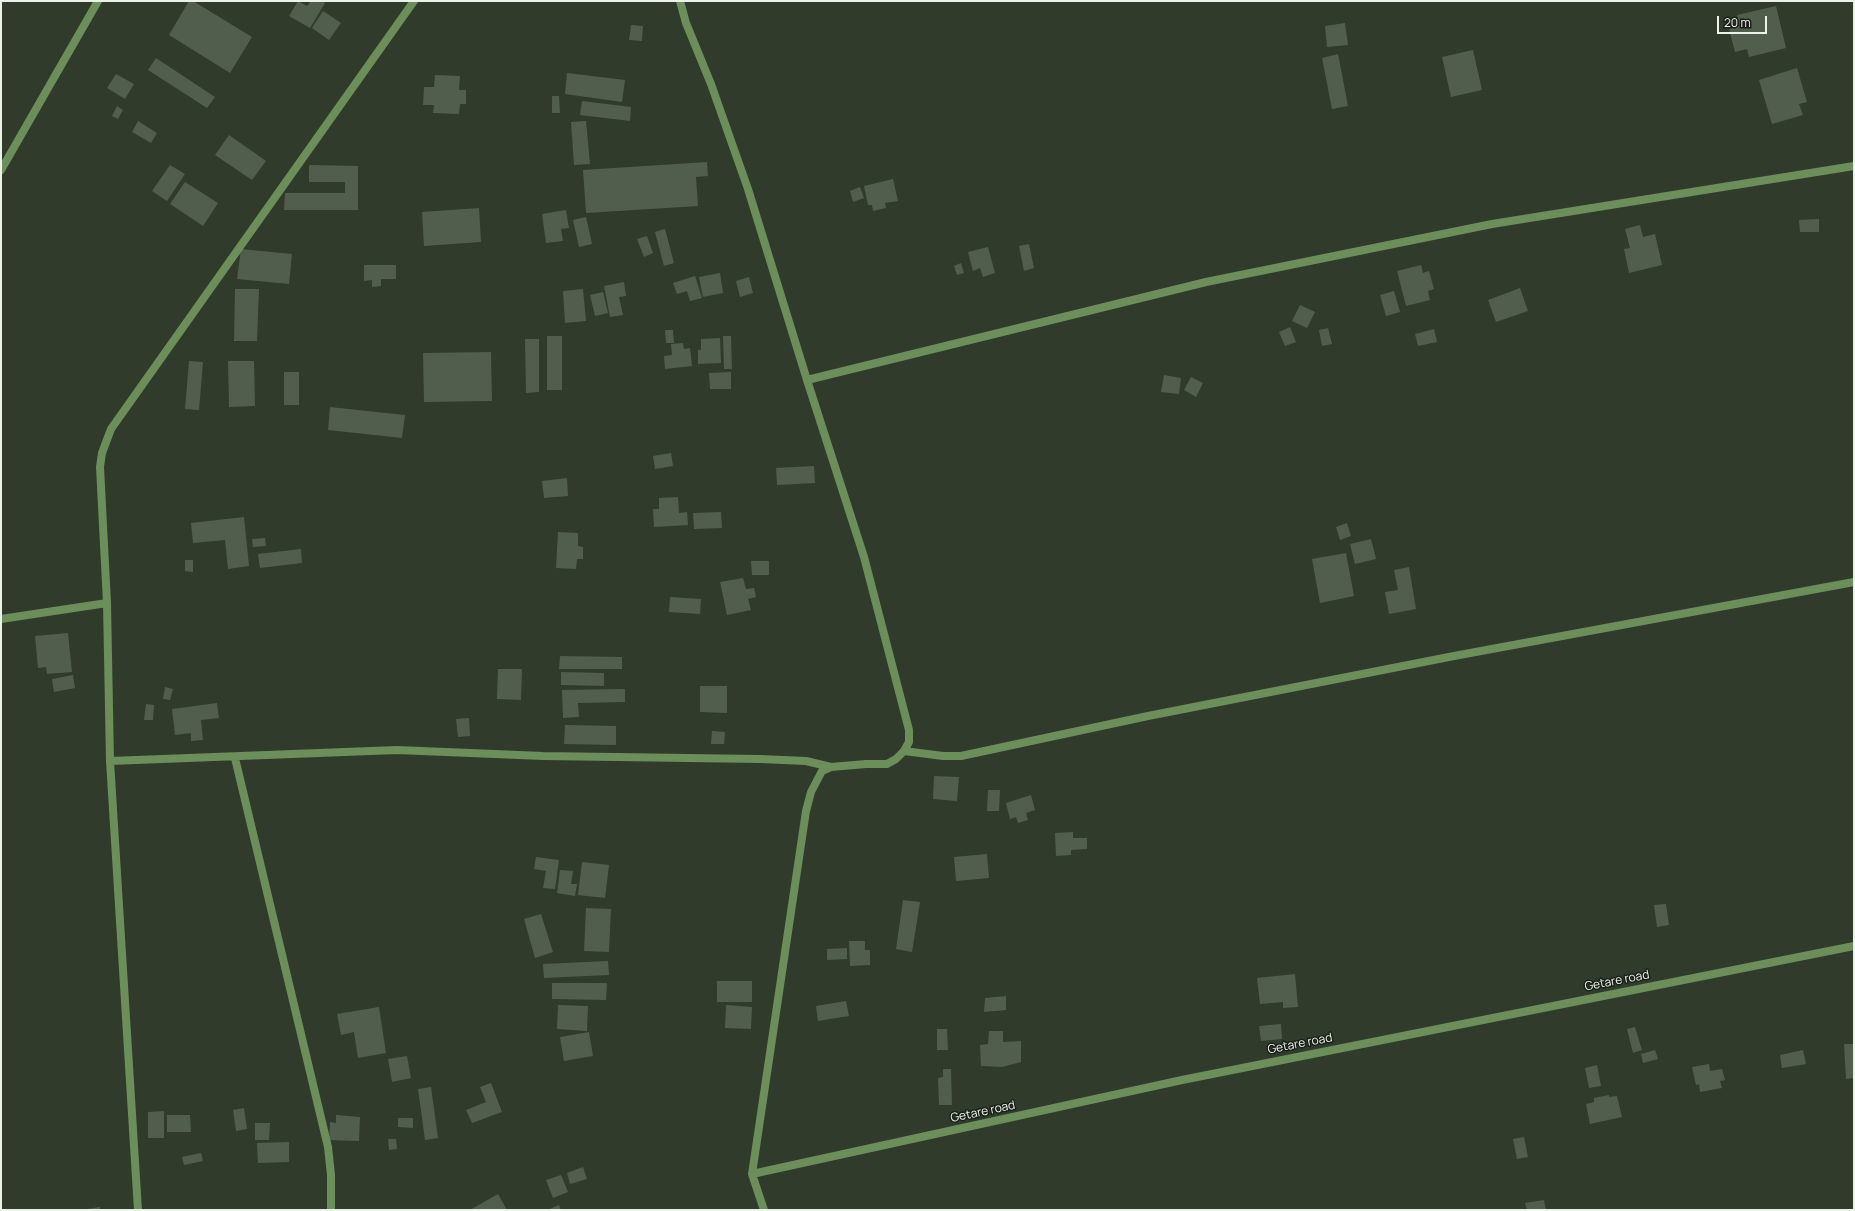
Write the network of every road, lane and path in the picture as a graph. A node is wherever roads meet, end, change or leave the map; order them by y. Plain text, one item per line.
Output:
1 (98, 1) edge
2 (414, 1) edge
3 (680, 1) edge
4 (1854, 166) edge
5 (1, 170) edge
6 (807, 380) junction
7 (1854, 582) edge
8 (107, 603) junction
9 (1, 619) edge
10 (904, 752) junction
11 (235, 758) junction
12 (110, 761) junction
13 (831, 768) junction
14 (1854, 946) edge
15 (752, 1174) junction
16 (138, 1210) edge
17 (331, 1210) edge
18 (764, 1210) edge

1 - 5 street
2 - 8 street
3 - 6 street
4 - 6 street
6 - 10 street
7 - 10 street
8 - 9 street
8 - 12 street
10 - 13 street
11 - 12 street
11 - 13 street
11 - 17 street
12 - 16 street
13 - 15 street
14 - 15 street, Getare road
15 - 18 street

